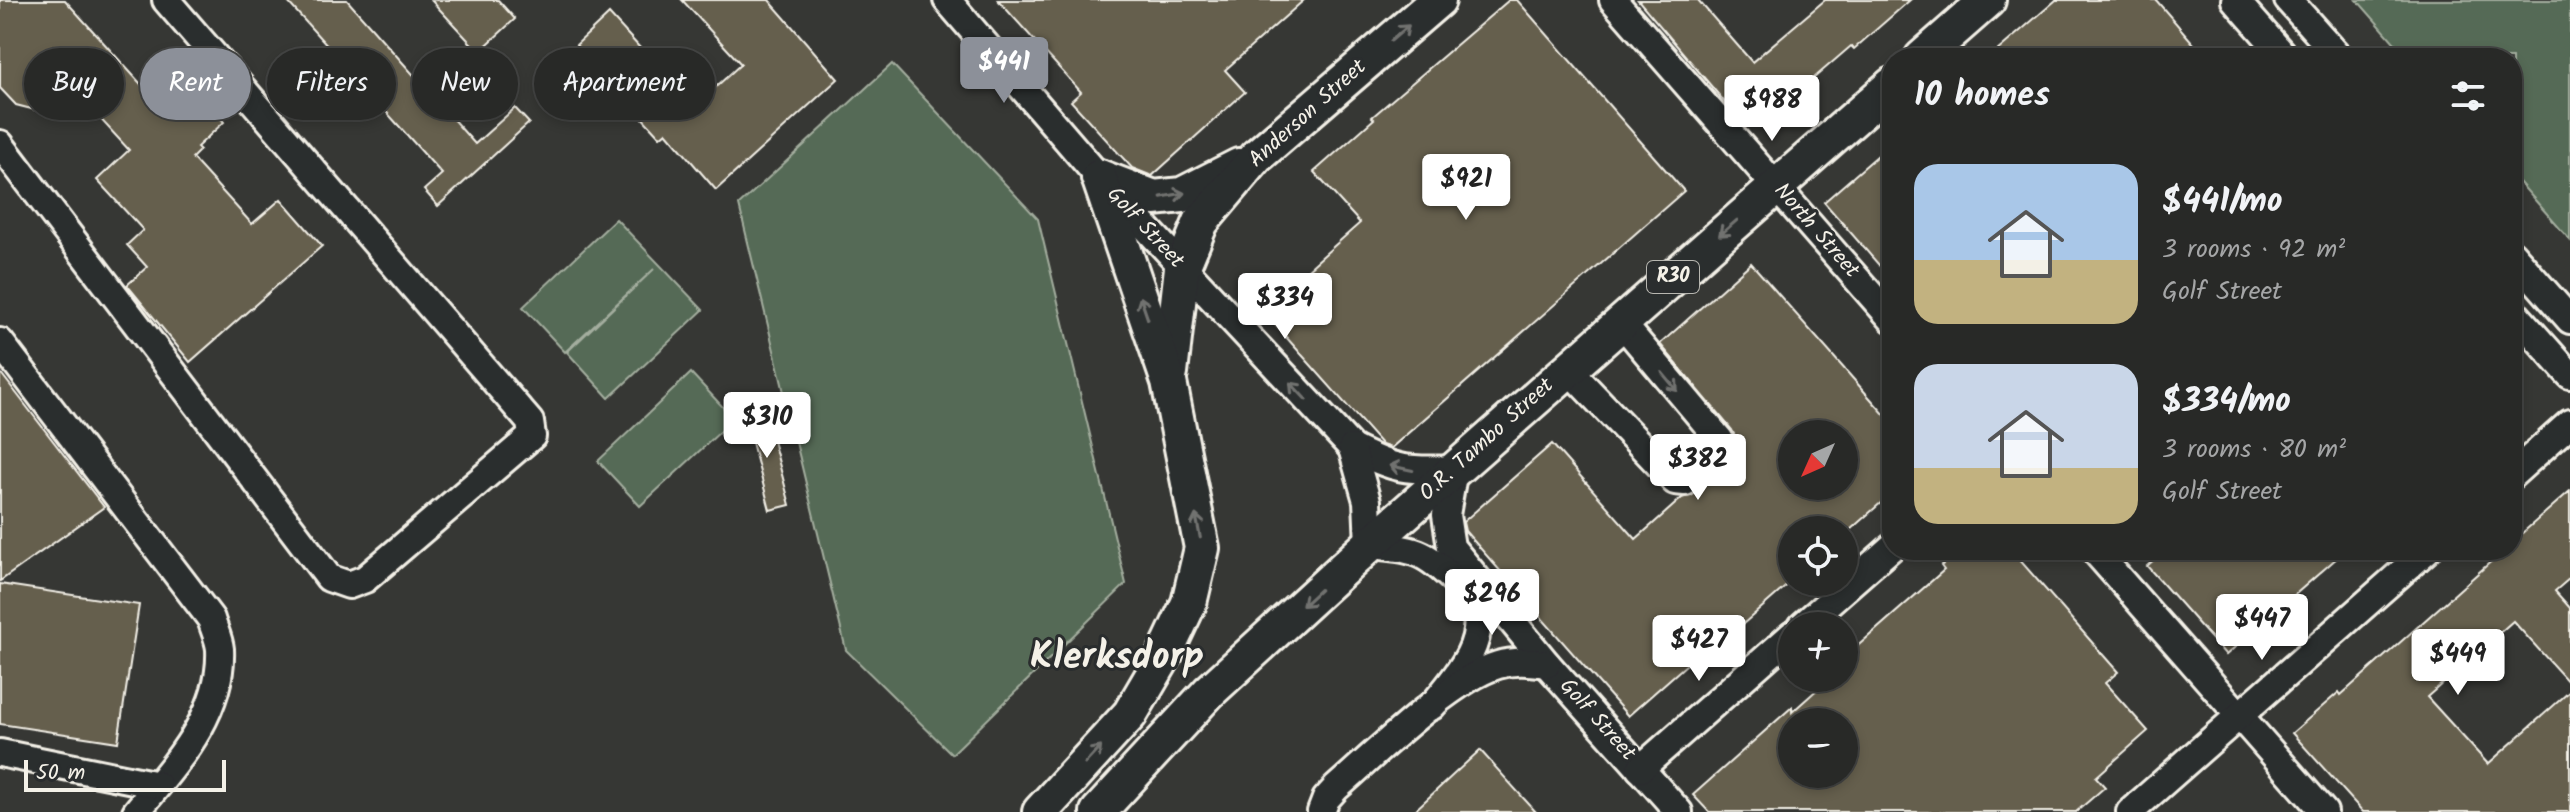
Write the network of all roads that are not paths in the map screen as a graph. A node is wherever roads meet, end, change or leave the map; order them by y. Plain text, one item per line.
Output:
1 (166, 0) edge
2 (947, 0) edge
3 (1438, 0) edge
4 (1613, 0) edge
5 (1988, 0) edge
6 (2235, 0) edge
7 (2288, 0) edge
8 (1933, 48) edge
9 (2277, 48) edge
10 (2331, 48) edge
11 (1882, 94) edge
12 (0, 144) edge
13 (1256, 157) junction
14 (1099, 177) junction
15 (1777, 186) junction
16 (2522, 265) edge
17 (1182, 268) junction
18 (1882, 307) edge
19 (2570, 320) edge
20 (2522, 321) edge
21 (1621, 322) junction
22 (0, 342) edge
23 (1567, 368) junction
24 (2570, 375) edge
25 (1169, 382) junction
26 (2570, 423) edge
27 (1352, 448) junction
28 (2522, 466) edge
29 (1454, 469) junction
30 (1369, 545) junction
31 (1882, 556) edge
32 (2103, 560) edge
33 (2416, 560) edge
34 (1818, 612) edge
35 (1778, 647) edge
36 (1547, 664) junction
37 (1432, 706) junction
38 (2239, 715) junction
39 (0, 753) edge
40 (1640, 769) junction
41 (158, 785) junction
42 (136, 812) edge
43 (1040, 812) edge
44 (1098, 812) edge
45 (1321, 812) edge
46 (1679, 812) edge
47 (2130, 812) edge
48 (2324, 812) edge

1 - 12 street
2 - 14 street, Golf Street
13 -> 3 main road, Anderson Street
4 - 15 street, North Street
5 - 8 main road
6 - 9 street
7 - 10 street
11 - 15 main road, O.R. Tambo Street / R30
14 -> 13 main road
13 - 17 main road, Anderson Street
14 - 17 street, Golf Street
25 -> 14 main road
15 - 18 street, North Street
15 -> 21 main road, O.R. Tambo Street / R30
16 - 19 street
17 - 25 main road, Anderson Street
27 -> 17 street, Golf Street
20 - 24 street
21 - 23 main road, O.R. Tambo Street / R30
21 -> 23 street
22 - 41 street
23 - 29 main road, O.R. Tambo Street / R30
43 -> 25 main road
26 - 28 street
29 -> 27 street, Golf Street
27 - 30 street, Golf Street
29 - 30 main road, O.R. Tambo Street / R30
29 - 36 street, Golf Street
30 - 37 street
30 -> 44 main road, O.R. Tambo Street / R30
31 - 34 street
32 - 38 street
33 - 38 street
35 - 40 street
36 - 37 street
36 - 40 street, Golf Street
37 - 45 street
38 - 47 street
38 - 48 street
39 - 41 street
40 - 46 street, Golf Street
41 - 42 street

